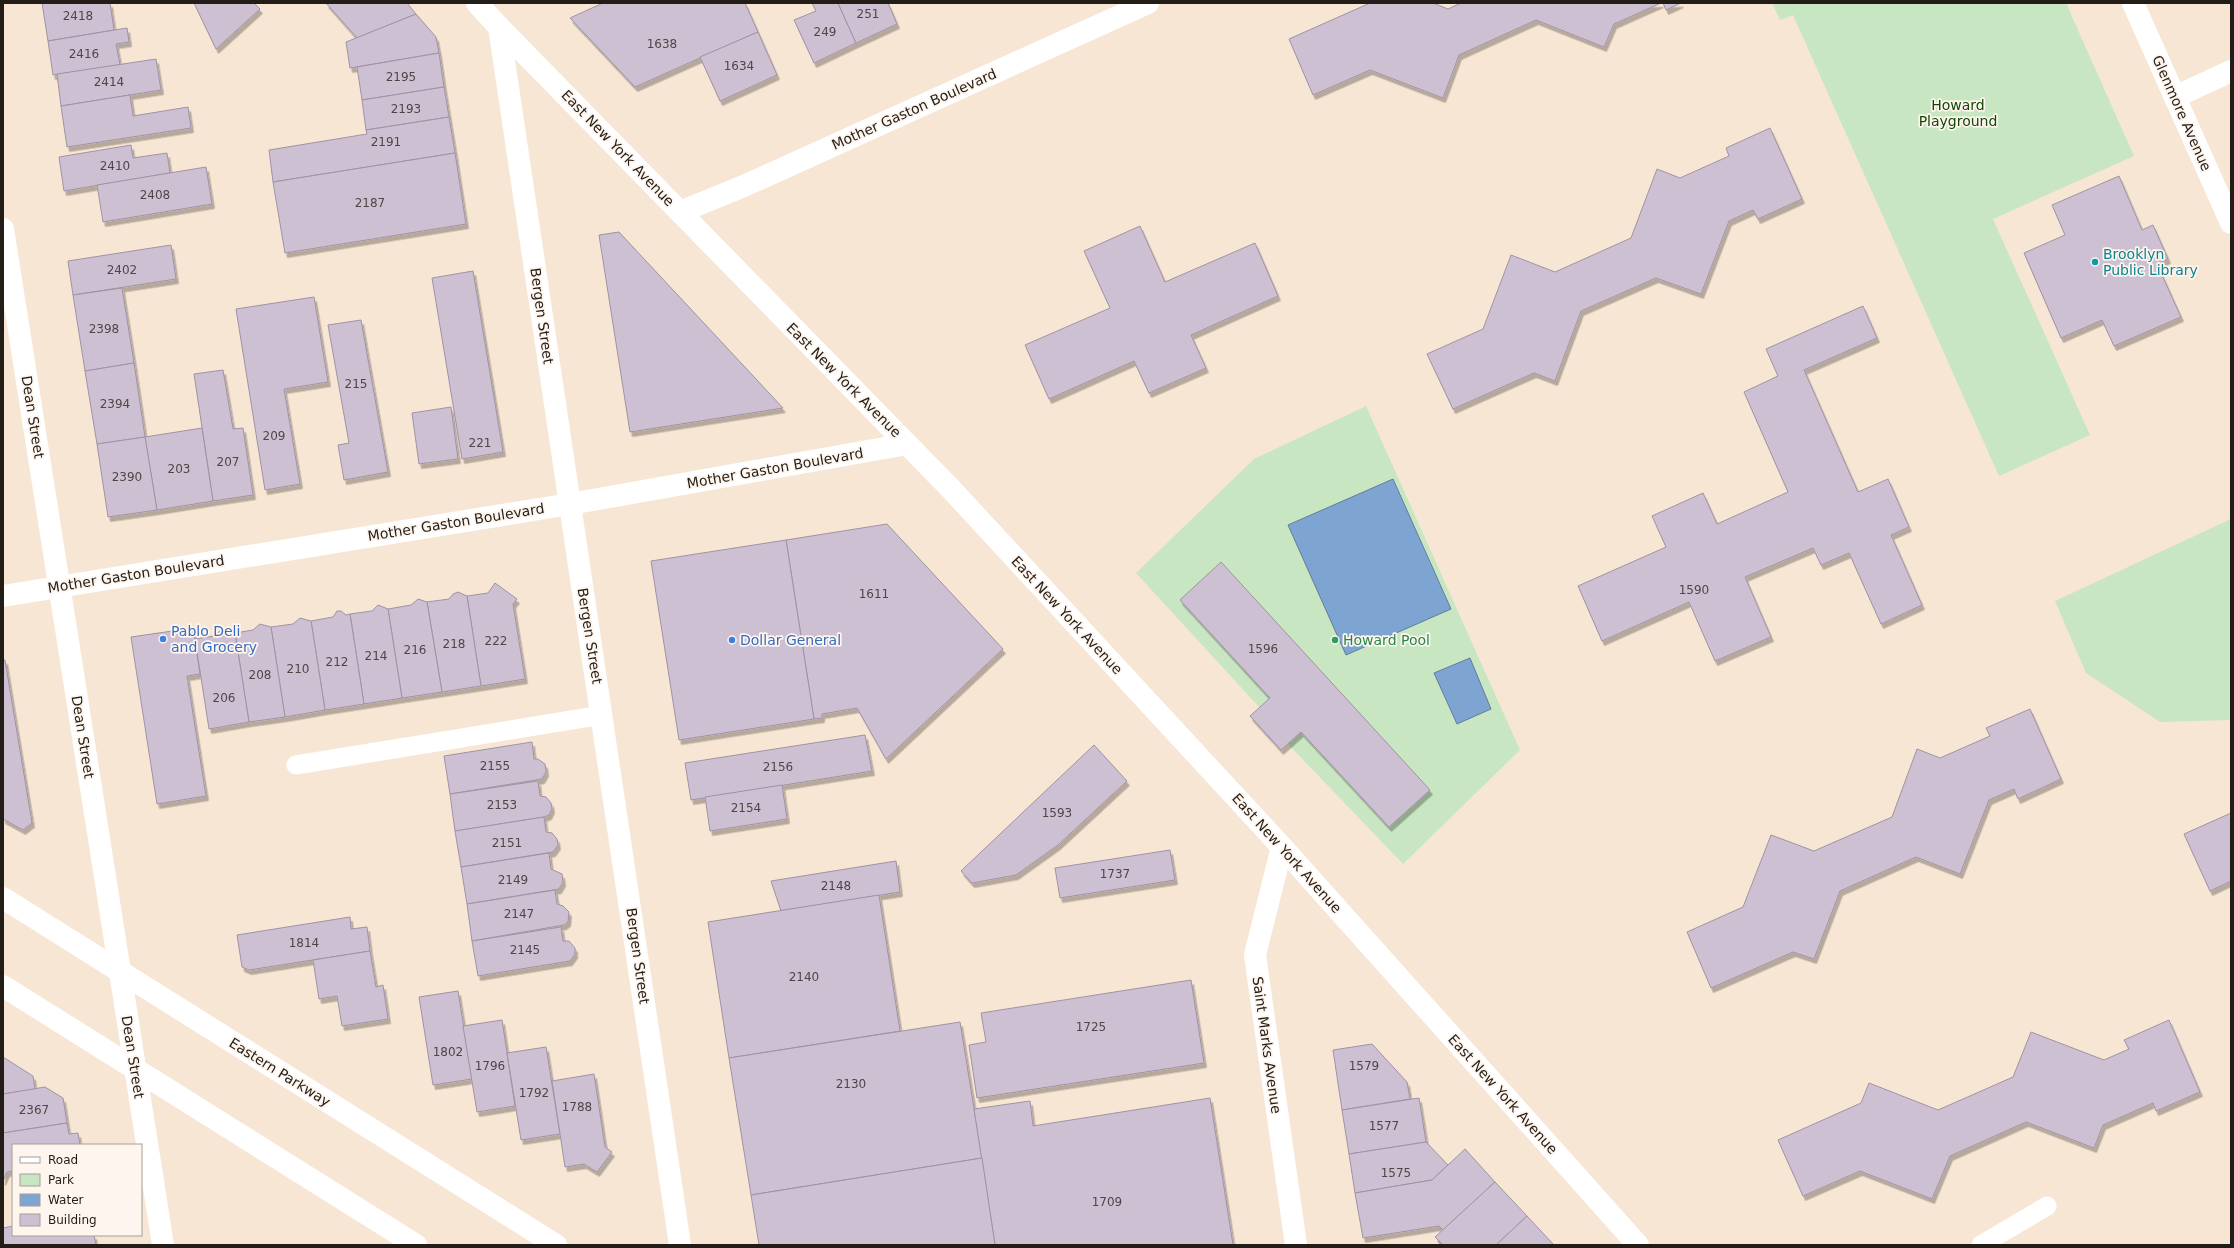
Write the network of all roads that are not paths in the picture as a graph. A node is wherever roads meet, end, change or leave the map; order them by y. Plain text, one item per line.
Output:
1 (477, 3) edge
2 (1148, 3) edge
3 (2133, 3) edge
4 (499, 27) junction
5 (2231, 71) edge
6 (2175, 97) junction
7 (680, 212) junction
8 (2231, 223) edge
9 (3, 229) edge
10 (908, 444) junction
11 (570, 504) junction
12 (60, 586) junction
13 (3, 596) edge
14 (602, 715) junction
15 (296, 765) dead end
16 (1282, 847) junction
17 (3, 898) edge
18 (120, 972) junction
19 (3, 986) edge
20 (135, 1070) junction
21 (2047, 1206) dead end
22 (163, 1245) edge
23 (416, 1245) edge
24 (556, 1245) edge
25 (680, 1245) edge
26 (1296, 1245) edge
27 (1638, 1245) edge
28 (1980, 1245) edge

1 - 4 street, East New York Avenue
2 - 7 street, Mother Gaston Boulevard
3 - 6 street, Glenmore Avenue
4 - 7 street, East New York Avenue
4 - 11 street, Bergen Street
5 - 6 street
6 - 8 street, Glenmore Avenue
7 - 10 street, East New York Avenue
9 - 12 street, Dean Street
10 - 11 street, Mother Gaston Boulevard
10 - 16 street, East New York Avenue
11 - 12 street, Mother Gaston Boulevard
11 - 14 street, Bergen Street
12 - 13 street, Mother Gaston Boulevard
12 - 18 street, Dean Street
14 - 15 lane
14 - 25 street, Bergen Street
16 - 26 street, Saint Marks Avenue
16 - 27 street, East New York Avenue
17 - 18 street, Eastern Parkway
18 - 20 street, Dean Street
18 - 24 street, Eastern Parkway
19 - 20 street
20 - 22 street, Dean Street
20 - 23 street
21 - 28 lane

